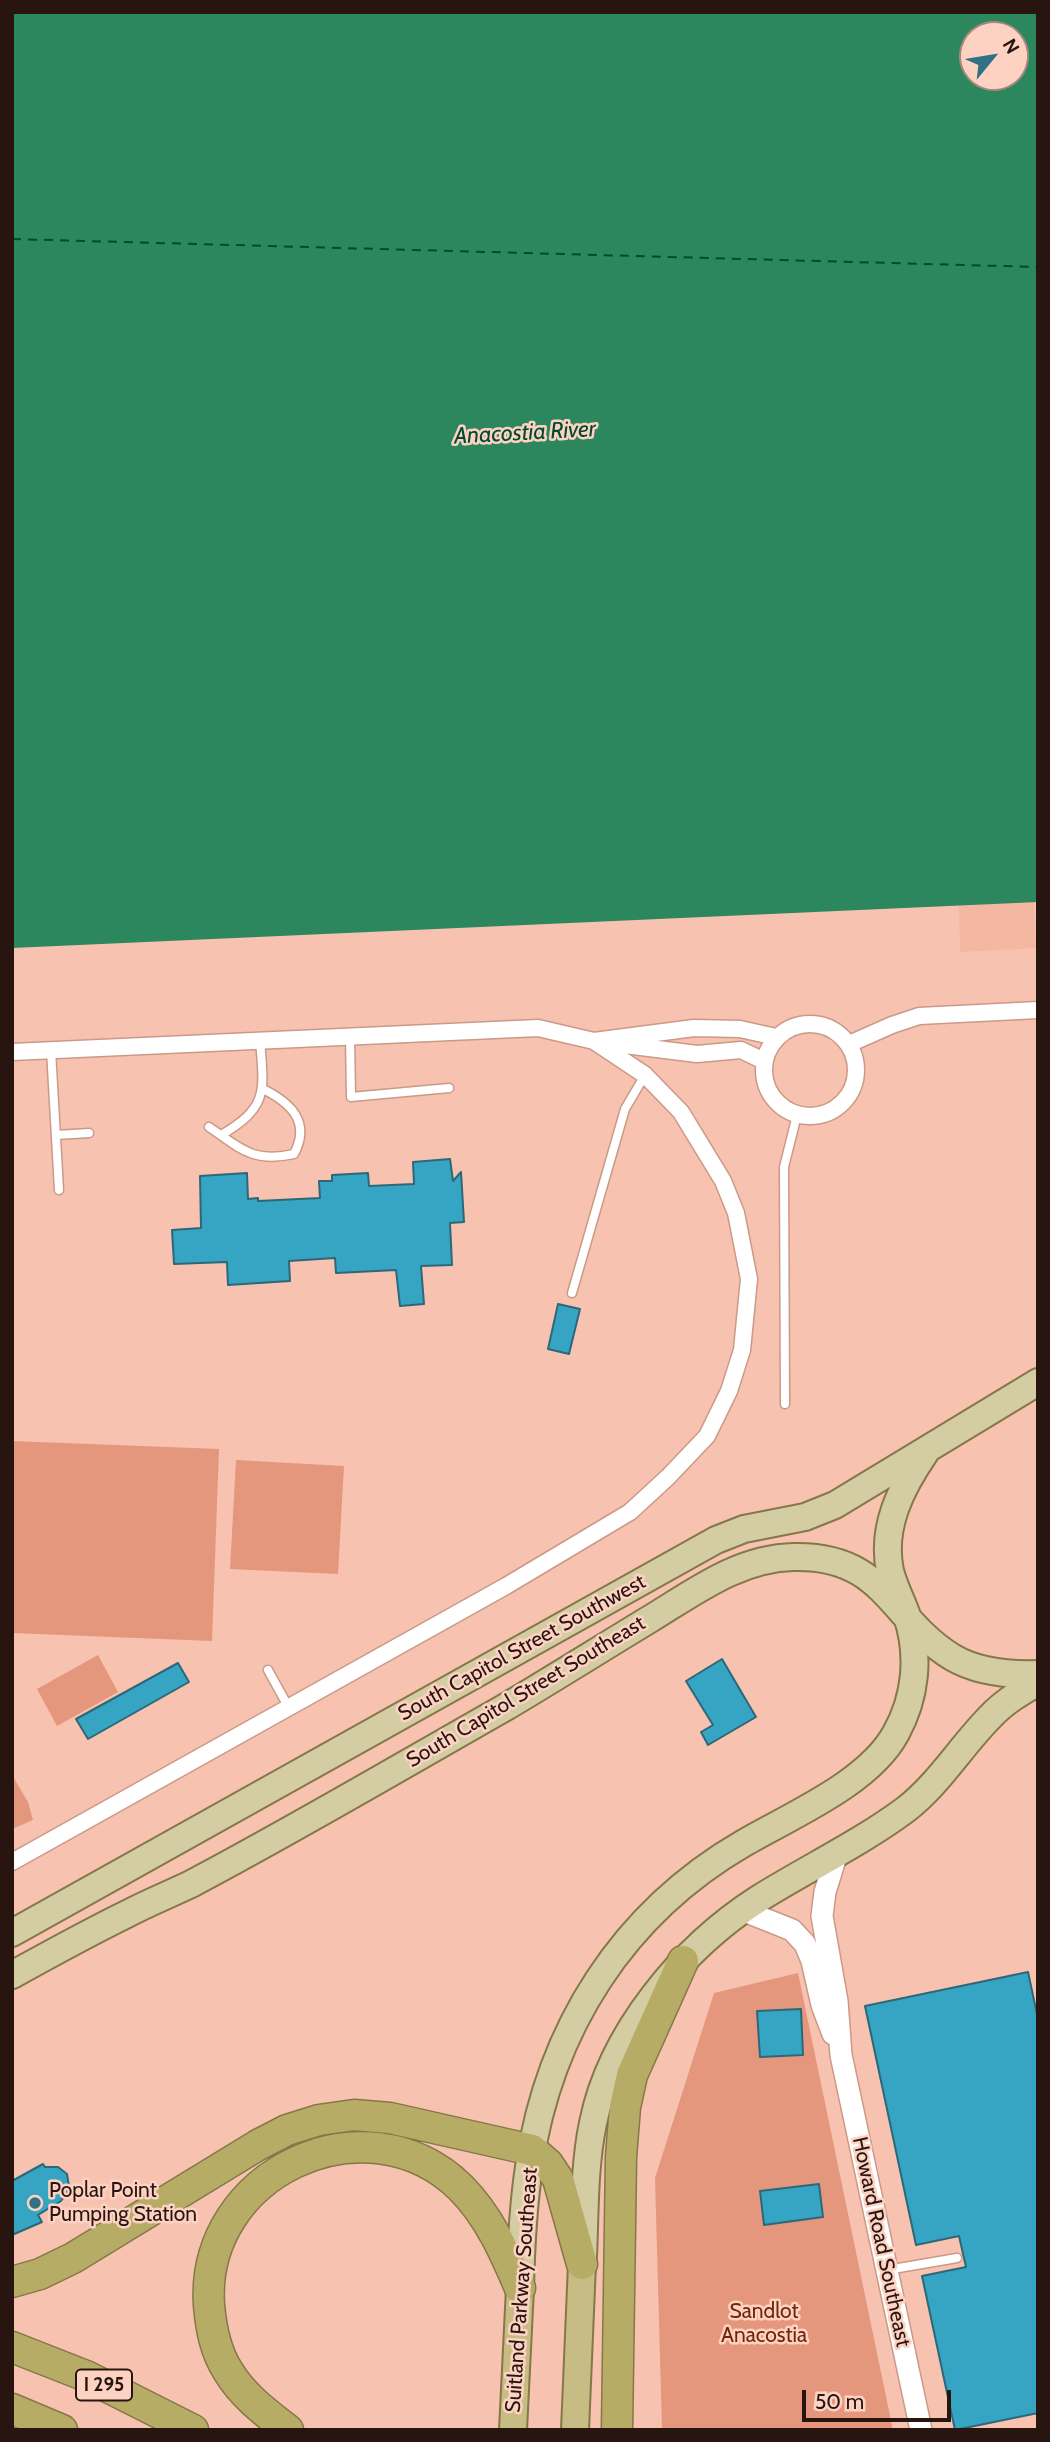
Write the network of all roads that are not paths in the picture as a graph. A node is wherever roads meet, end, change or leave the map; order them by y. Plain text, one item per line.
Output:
1 (1038, 1010) edge
2 (350, 1036) junction
3 (776, 1037) junction
4 (260, 1040) junction
5 (594, 1041) junction
6 (849, 1044) junction
7 (51, 1050) junction
8 (12, 1052) edge
9 (764, 1061) junction
10 (645, 1076) junction
11 (449, 1088) dead end
12 (263, 1089) junction
13 (797, 1115) junction
14 (209, 1127) dead end
15 (89, 1133) dead end
16 (56, 1135) junction
17 (220, 1135) junction
18 (59, 1190) dead end
19 (572, 1293) dead end
20 (1038, 1382) edge
21 (785, 1404) dead end
22 (931, 1446) junction
23 (907, 1615) junction
24 (268, 1671) dead end
25 (1038, 1674) edge
26 (1038, 1682) edge
27 (289, 1707) junction
28 (837, 1853) junction
29 (12, 1862) edge
30 (742, 1910) junction
31 (12, 1933) edge
32 (683, 1961) junction
33 (12, 1975) edge
34 (841, 2055) junction
35 (531, 2150) junction
36 (957, 2258) dead end
37 (582, 2264) junction
38 (887, 2270) junction
39 (12, 2282) edge
40 (520, 2288) junction
41 (12, 2347) edge
42 (12, 2409) edge
43 (62, 2430) edge
44 (193, 2430) edge
45 (288, 2430) edge
46 (513, 2430) edge
47 (575, 2430) edge
48 (617, 2430) edge
49 (921, 2430) edge

1 - 6 street
2 - 4 street
2 - 5 street
2 - 11 lane
3 - 5 street
3 - 6 street
3 - 9 street
4 - 7 street
4 - 12 lane
5 - 9 street
5 - 10 street
6 - 13 street
7 - 8 street
7 - 16 lane
9 - 13 street
10 - 19 lane
10 - 27 street
12 - 17 lane
12 - 17 lane
13 - 21 lane
14 - 17 lane
15 - 16 lane
16 - 18 lane
20 - 22 main road, South Capitol Street Southwest
22 - 23 main road, Suitland Parkway Southeast
22 - 31 main road, South Capitol Street Southwest
23 - 25 main road, South Capitol Street Southeast
23 - 33 main road, South Capitol Street Southeast
23 - 35 main road, Suitland Parkway Southeast
24 - 27 lane
26 - 28 main road
27 - 29 street
28 - 30 main road
28 - 34 street, Howard Road Southeast
30 - 32 main road
30 - 34 street, Howard Road Southeast
32 - 37 main road
32 - 48 highway
34 - 38 street, Howard Road Southeast
35 - 37 highway
35 - 39 highway
35 - 40 main road, Suitland Parkway Southeast
36 - 38 lane
37 - 47 highway
38 - 49 street, Howard Road Southeast
40 - 45 highway
40 - 46 highway, Suitland Parkway Southeast
41 - 44 highway, I 295
42 - 43 highway

